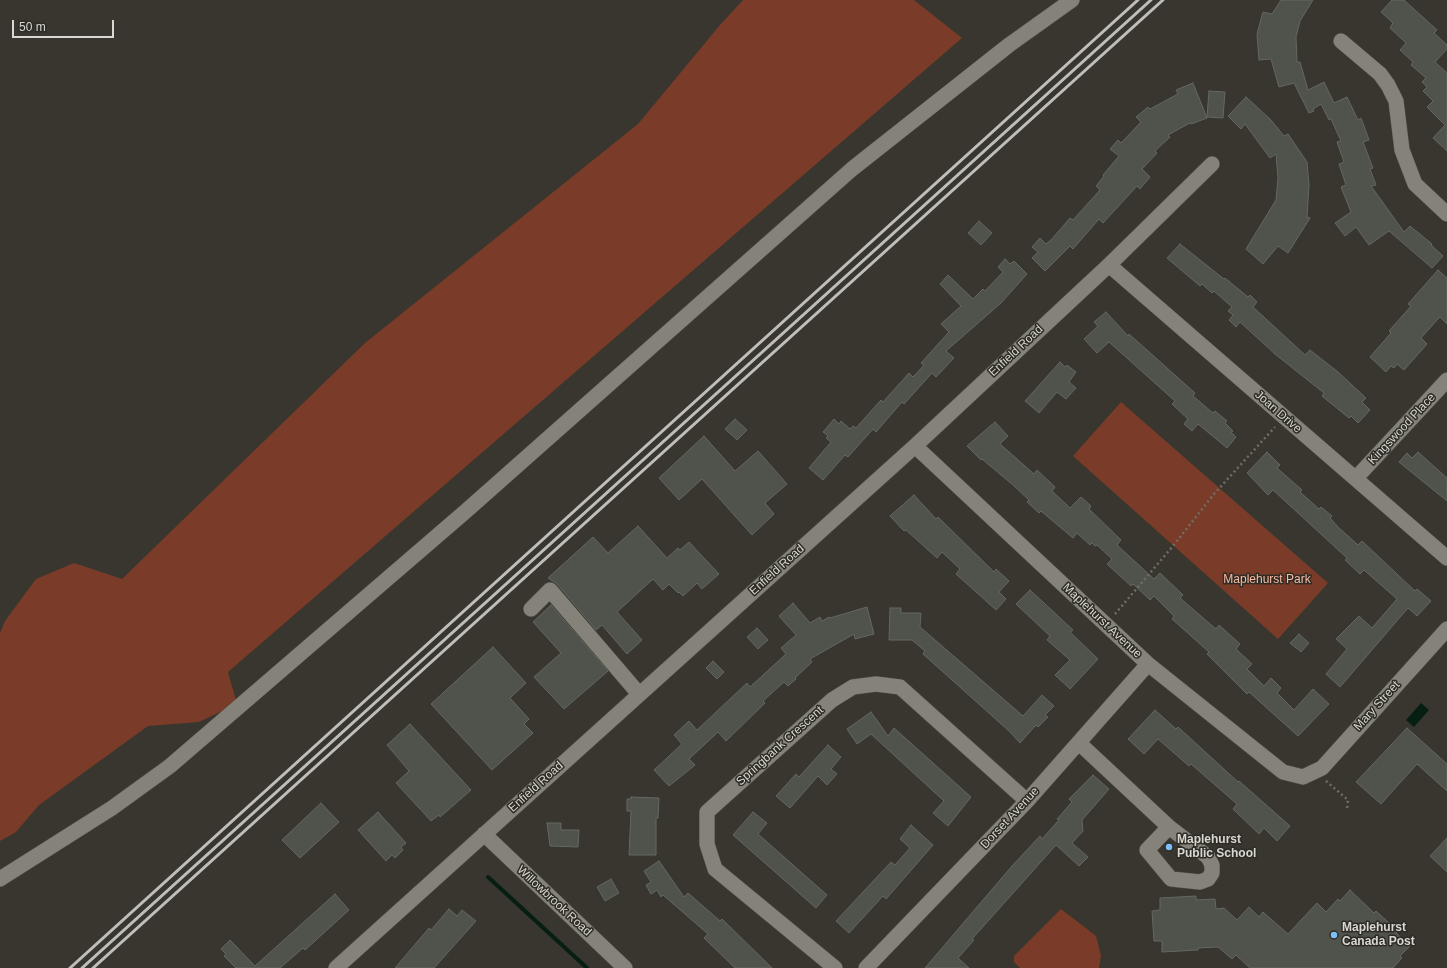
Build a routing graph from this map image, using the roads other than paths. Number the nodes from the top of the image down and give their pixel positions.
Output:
1 (1072, 0) edge
2 (1341, 41) dead end
3 (1212, 164) dead end
4 (1447, 214) edge
5 (1109, 265) junction
6 (1447, 380) edge
7 (915, 446) junction
8 (1356, 478) junction
9 (1447, 558) edge
10 (531, 609) dead end
11 (1447, 629) edge
12 (1148, 664) junction
13 (639, 694) junction
14 (1079, 743) junction
15 (1309, 774) joint
16 (1027, 801) junction
17 (1169, 827) dead end
18 (484, 834) junction
19 (0, 879) edge
20 (336, 968) edge
21 (625, 968) edge
22 (835, 968) edge
23 (866, 968) edge

1 - 19 street
2 - 4 street
3 - 5 street, Enfield Road
5 - 7 street, Enfield Road
5 - 8 street, Joan Drive
6 - 8 street, Kingswood Place
7 - 12 street, Maplehurst Avenue
7 - 13 street, Enfield Road
8 - 9 street, Joan Drive
10 - 13 street
11 - 15 street, Mary Street
12 - 14 street, Dorset Avenue
12 - 15 street, Maplehurst Avenue
13 - 18 street, Enfield Road
14 - 16 street, Dorset Avenue
14 - 17 street
16 - 22 street, Springbank Crescent
16 - 23 street, Dorset Avenue
18 - 20 street, Enfield Road
18 - 21 street, Willowbrook Road

